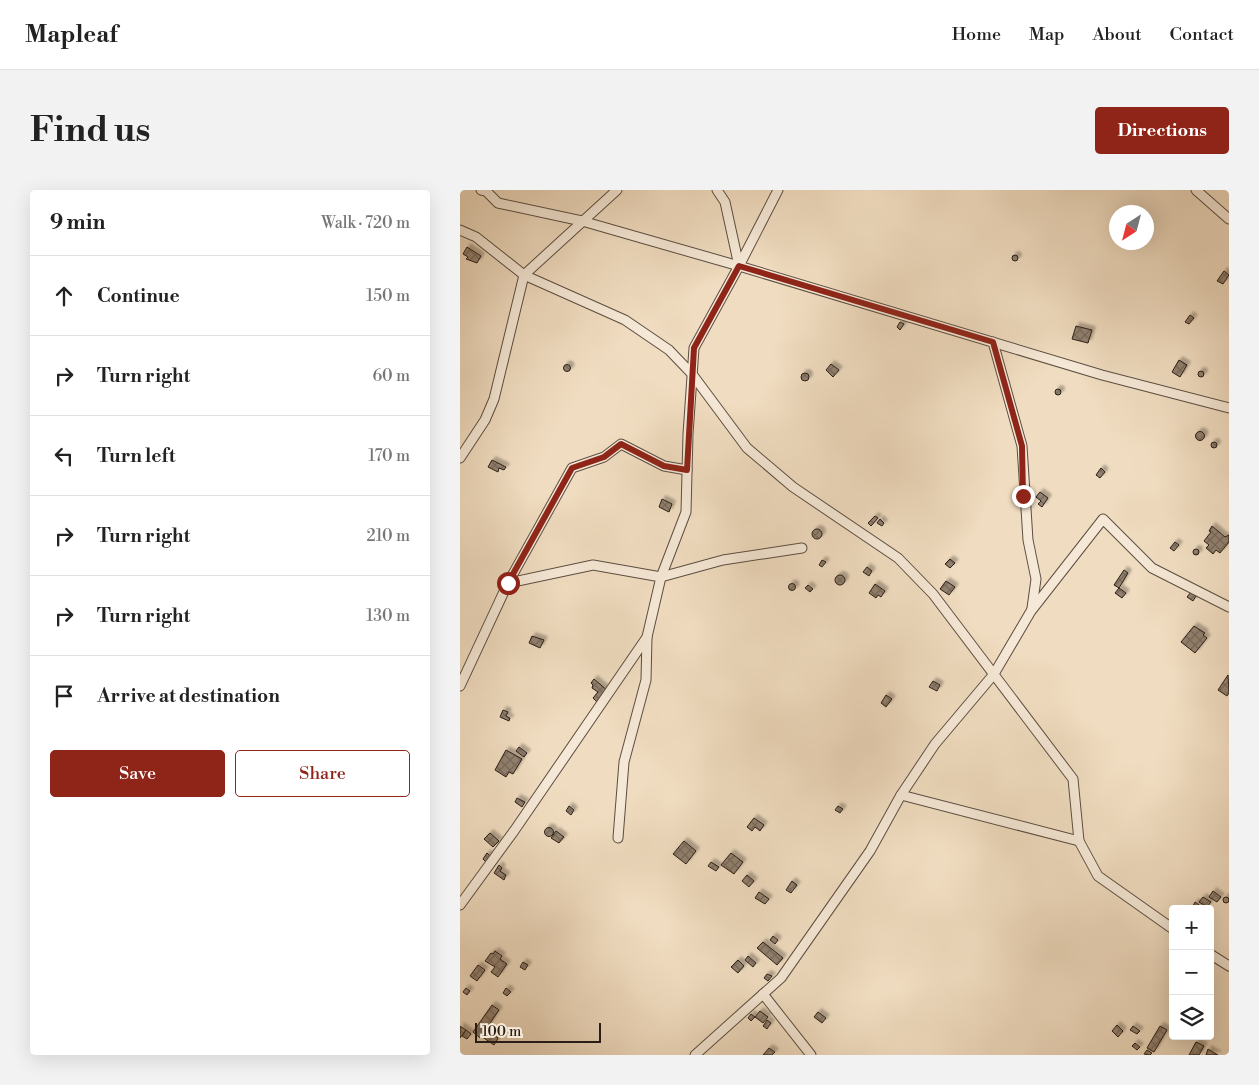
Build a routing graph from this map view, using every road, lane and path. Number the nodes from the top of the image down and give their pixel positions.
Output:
1 (481, 190) edge
2 (617, 190) edge
3 (717, 190) edge
4 (778, 190) edge
5 (1196, 190) edge
6 (1229, 219) edge
7 (582, 222) junction
8 (460, 230) edge
9 (739, 266) junction
10 (524, 275) junction
11 (993, 342) junction
12 (692, 374) junction
13 (1229, 408) edge
14 (460, 458) edge
15 (687, 470) junction
16 (802, 548) dead end
17 (661, 577) junction
18 (508, 583) junction
19 (1229, 607) edge
20 (1031, 611) junction
21 (647, 637) junction
22 (994, 674) junction
23 (460, 686) edge
24 (901, 795) junction
25 (618, 838) dead end
26 (1079, 841) junction
27 (460, 905) edge
28 (1169, 926) edge
29 (1214, 957) edge
30 (1229, 966) edge
31 (763, 994) junction
32 (695, 1055) edge
33 (811, 1055) edge

1 - 7 street
2 - 7 street
3 - 9 street
4 - 9 street
5 - 6 street
7 - 9 street
7 - 10 street
8 - 10 street
9 - 11 street
9 - 12 street
10 - 12 street
10 - 14 street
11 - 13 street
11 - 20 street
12 - 15 street
12 - 22 street
15 - 17 street
15 - 18 street
16 - 17 street
17 - 18 street
17 - 21 street
18 - 23 street
19 - 20 street
20 - 22 street
21 - 25 street
21 - 27 street
22 - 24 street
22 - 26 street
24 - 26 street
24 - 31 street
26 - 28 street
29 - 30 street
31 - 32 street
31 - 33 street

